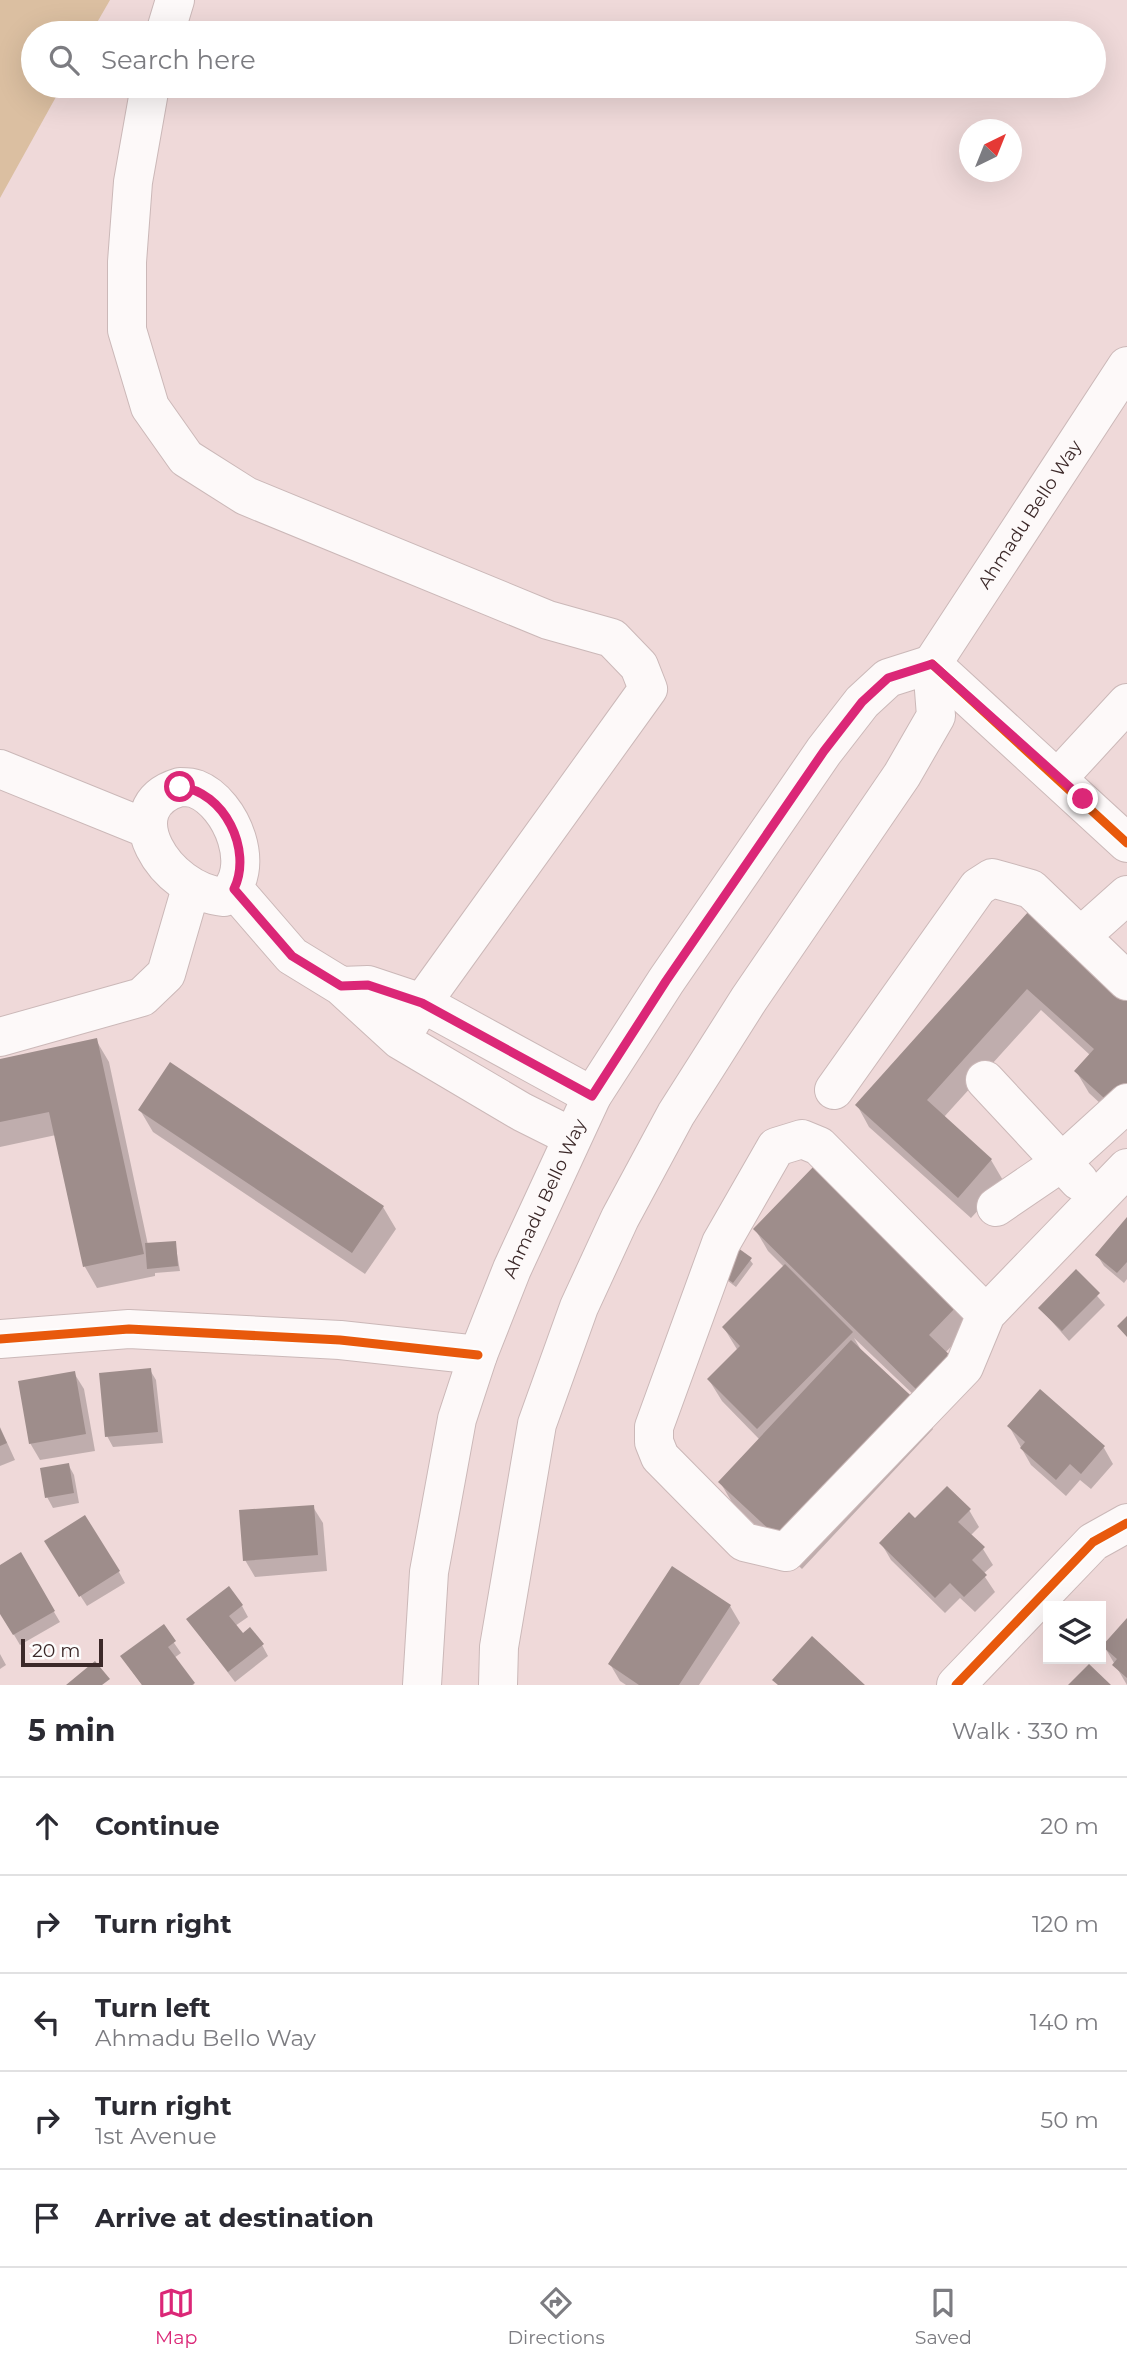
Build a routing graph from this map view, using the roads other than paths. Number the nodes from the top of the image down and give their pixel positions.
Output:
1 (175, 0) edge
2 (169, 21) edge
3 (148, 98) edge
4 (1127, 366) edge
5 (932, 664) junction
6 (1123, 715) edge
7 (0, 769) edge
8 (1058, 778) junction
9 (148, 829) junction
10 (1127, 843) edge
11 (191, 888) junction
12 (234, 889) junction
13 (1127, 895) edge
14 (1081, 936) junction
15 (1127, 981) edge
16 (341, 986) junction
17 (422, 1003) junction
18 (0, 1037) edge
19 (400, 1040) junction
20 (985, 1080) dead end
21 (834, 1090) dead end
22 (592, 1096) junction
23 (1127, 1103) edge
24 (572, 1137) junction
25 (1062, 1162) junction
26 (1127, 1168) edge
27 (1096, 1200) junction
28 (996, 1207) dead end
29 (986, 1314) junction
30 (0, 1339) edge
31 (478, 1355) junction
32 (1127, 1523) edge
33 (422, 1685) edge
34 (498, 1685) edge
35 (957, 1685) edge

1 - 2 main road
3 - 17 main road
4 - 5 main road, Ahmadu Bello Way
5 - 8 main road
5 - 22 main road, Ahmadu Bello Way
5 - 34 main road
6 - 8 main road
7 - 9 main road
8 - 10 main road
9 - 11 main road
9 - 12 main road
11 - 12 main road
11 - 18 main road
12 - 16 main road
13 - 14 main road
14 - 15 main road
14 - 21 main road
16 - 17 main road
16 - 19 main road
17 - 19 main road
17 - 22 main road
19 - 24 main road
20 - 25 main road
22 - 24 main road, Ahmadu Bello Way
23 - 25 main road
24 - 31 main road, Ahmadu Bello Way
25 - 27 main road
25 - 28 main road
26 - 27 main road
27 - 29 main road
29 - 29 main road
30 - 31 main road
31 - 33 main road, Ahmadu Bello Way
32 - 35 main road

